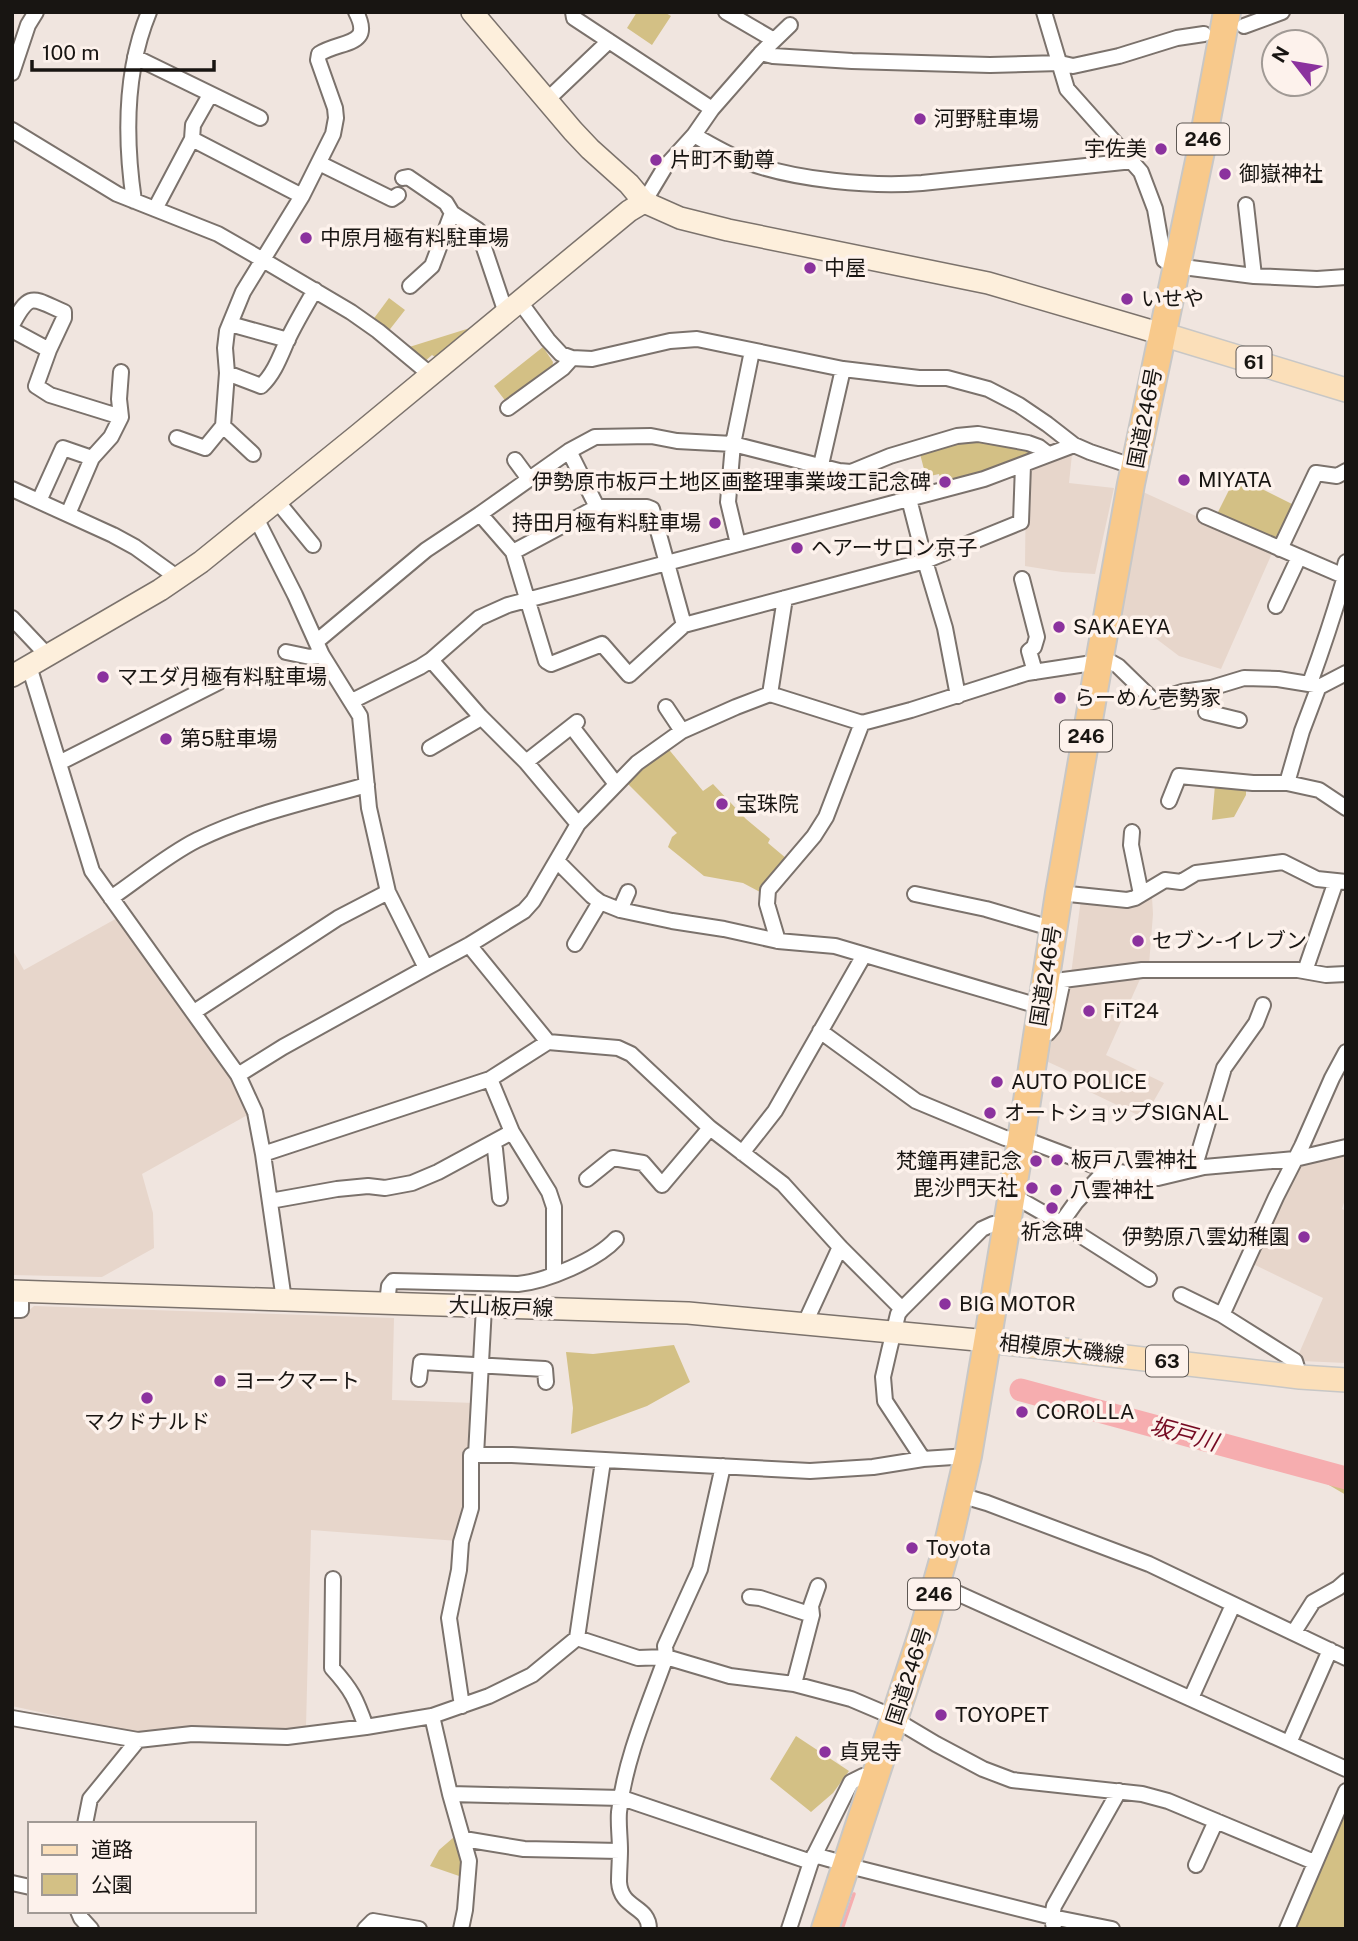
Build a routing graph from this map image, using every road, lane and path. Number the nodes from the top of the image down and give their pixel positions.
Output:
1 (36, 12) edge
2 (149, 12) edge
3 (356, 12) edge
4 (472, 12) edge
5 (573, 12) edge
6 (726, 12) edge
7 (1044, 12) edge
8 (1282, 12) edge
9 (1236, 19) edge
10 (790, 25) dead end
11 (1204, 34) dead end
12 (774, 40) junction
13 (609, 41) junction
14 (761, 53) junction
15 (135, 57) junction
16 (1060, 63) junction
17 (12, 73) edge
18 (210, 94) junction
19 (547, 100) junction
20 (712, 109) junction
21 (260, 118) dead end
22 (12, 130) edge
23 (694, 135) junction
24 (192, 139) junction
25 (1133, 160) junction
26 (319, 163) junction
27 (403, 178) dead end
28 (398, 195) dead end
29 (302, 196) junction
30 (134, 201) junction
31 (644, 202) junction
32 (1247, 205) dead end
33 (155, 209) junction
34 (452, 213) junction
35 (263, 260) junction
36 (1175, 266) junction
37 (1254, 276) junction
38 (1346, 277) edge
39 (410, 286) dead end
40 (315, 290) junction
41 (513, 307) junction
42 (230, 324) junction
43 (12, 327) edge
44 (1162, 334) junction
45 (288, 340) junction
46 (49, 350) junction
47 (752, 351) junction
48 (572, 358) junction
49 (843, 369) junction
50 (121, 372) dead end
51 (227, 373) junction
52 (431, 375) junction
53 (1346, 390) edge
54 (508, 408) dead end
55 (121, 417) junction
56 (223, 426) junction
57 (177, 438) dead end
58 (733, 443) junction
59 (1074, 445) junction
60 (569, 451) junction
61 (253, 454) dead end
62 (1048, 454) junction
63 (92, 458) junction
64 (515, 460) dead end
65 (821, 465) junction
66 (1023, 465) junction
67 (1135, 467) junction
68 (1346, 471) edge
69 (529, 479) junction
70 (12, 489) edge
71 (909, 499) junction
72 (39, 501) junction
73 (277, 501) junction
74 (597, 507) junction
75 (68, 514) junction
76 (480, 514) junction
77 (1205, 516) dead end
78 (256, 518) junction
79 (738, 544) junction
80 (313, 545) dead end
81 (1280, 549) junction
82 (513, 552) junction
83 (1299, 557) junction
84 (925, 561) junction
85 (668, 562) junction
86 (1346, 562) edge
87 (1345, 576) edge
88 (178, 579) junction
89 (1022, 579) dead end
90 (785, 598) junction
91 (526, 599) junction
92 (1276, 606) dead end
93 (12, 618) edge
94 (684, 625) junction
95 (319, 649) junction
96 (286, 652) dead end
97 (431, 660) junction
98 (1099, 662) junction
99 (29, 666) edge
100 (1035, 672) junction
101 (1346, 673) edge
102 (219, 682) dead end
103 (1314, 684) junction
104 (1211, 688) junction
105 (770, 694) junction
106 (958, 696) junction
107 (352, 701) junction
108 (666, 707) dead end
109 (480, 716) junction
110 (1239, 720) dead end
111 (862, 723) junction
112 (682, 731) junction
113 (430, 748) dead end
114 (526, 762) junction
115 (59, 764) junction
116 (1287, 783) junction
117 (616, 784) junction
118 (367, 785) junction
119 (1169, 801) dead end
120 (1346, 808) edge
121 (578, 824) junction
122 (1132, 832) dead end
123 (557, 861) junction
124 (1341, 881) edge
125 (388, 892) junction
126 (628, 892) dead end
127 (1059, 893) junction
128 (915, 894) dead end
129 (1141, 894) junction
130 (111, 898) junction
131 (600, 902) junction
132 (620, 910) junction
133 (1054, 929) junction
134 (778, 942) junction
135 (575, 944) dead end
136 (469, 945) junction
137 (864, 955) junction
138 (426, 968) junction
139 (1305, 971) junction
140 (1346, 974) edge
141 (1263, 1004) dead end
142 (194, 1012) junction
143 (1040, 1020) junction
144 (820, 1031) junction
145 (548, 1042) junction
146 (1346, 1052) edge
147 (239, 1075) junction
148 (490, 1079) junction
149 (710, 1128) junction
150 (512, 1132) junction
151 (1021, 1140) junction
152 (492, 1143) junction
153 (1346, 1147) edge
154 (742, 1153) junction
155 (263, 1154) junction
156 (1295, 1159) junction
157 (1194, 1169) junction
158 (1106, 1170) junction
159 (596, 1175) dead end
160 (1012, 1195) junction
161 (500, 1198) dead end
162 (270, 1201) junction
163 (1061, 1223) junction
164 (1007, 1226) junction
165 (616, 1239) dead end
166 (840, 1247) junction
167 (554, 1275) junction
168 (1149, 1279) dead end
169 (1181, 1295) dead end
170 (15, 1297) edge
171 (284, 1300) junction
172 (387, 1303) junction
173 (484, 1307) junction
174 (902, 1309) junction
175 (1222, 1315) junction
176 (805, 1323) junction
177 (894, 1333) junction
178 (988, 1341) junction
179 (481, 1365) junction
180 (546, 1371) dead end
181 (1300, 1377) junction
182 (419, 1379) dead end
183 (1346, 1380) edge
184 (476, 1455) junction
185 (968, 1456) junction
186 (923, 1459) junction
187 (603, 1461) junction
188 (723, 1466) junction
189 (960, 1495) junction
190 (333, 1578) dead end
191 (1346, 1581) edge
192 (937, 1584) junction
193 (818, 1586) dead end
194 (750, 1597) dead end
195 (1233, 1605) junction
196 (812, 1615) junction
197 (1294, 1632) junction
198 (577, 1638) junction
199 (1330, 1650) junction
200 (666, 1657) junction
201 (1346, 1658) edge
202 (793, 1684) junction
203 (1191, 1698) junction
204 (462, 1706) junction
205 (432, 1716) junction
206 (12, 1718) edge
207 (894, 1720) junction
208 (366, 1727) junction
209 (138, 1740) junction
210 (1289, 1743) junction
211 (1346, 1769) edge
212 (876, 1776) junction
213 (1119, 1790) junction
214 (1346, 1791) edge
215 (450, 1794) junction
216 (622, 1798) junction
217 (1216, 1821) junction
218 (85, 1822) edge
219 (464, 1839) junction
220 (620, 1851) junction
221 (812, 1858) junction
222 (832, 1860) dead end
223 (1314, 1862) junction
224 (1196, 1865) dead end
225 (857, 1868) dead end
226 (79, 1913) edge
227 (1053, 1923) edge
228 (91, 1929) edge
229 (365, 1929) edge
230 (419, 1929) edge
231 (461, 1929) edge
232 (649, 1929) edge
233 (789, 1929) edge
234 (825, 1929) edge
235 (1112, 1929) edge
236 (1287, 1929) edge

1 - 17 street
2 - 15 street
3 - 26 street
4 - 19 street
5 - 13 street
6 - 12 street
7 - 16 street
8 - 9 street
9 - 36 highway, 国道246号 / 246
10 - 12 street
11 - 16 street
12 - 14 street
13 - 19 street
13 - 20 street
14 - 16 street
14 - 20 street
15 - 18 street
15 - 30 street
16 - 25 street
18 - 21 street
18 - 24 street
19 - 31 street
20 - 23 street
22 - 30 street
23 - 25 street
23 - 31 street
24 - 29 street
24 - 33 street
25 - 36 street
26 - 28 street
26 - 29 street
27 - 34 street
29 - 35 street
30 - 33 street
31 - 41 street
31 - 44 street
32 - 37 street
33 - 35 street
34 - 39 street
34 - 41 street
35 - 40 street
35 - 42 street
36 - 37 street
36 - 44 highway, 国道246号 / 246
37 - 38 street
40 - 45 street
40 - 52 street
41 - 48 street
41 - 52 street
42 - 45 street
42 - 51 street
43 - 46 street
43 - 46 street
44 - 53 main road, 61
44 - 67 highway, 国道246号 / 246
45 - 51 street
46 - 55 street
47 - 48 street
47 - 49 street
47 - 58 street
48 - 54 street
49 - 59 street
49 - 65 street
50 - 55 street
51 - 56 street
52 - 73 street
55 - 63 street
56 - 57 street
56 - 61 street
58 - 60 street
58 - 65 street
58 - 79 street
59 - 62 street
59 - 67 street
60 - 69 street
60 - 74 street
62 - 65 street
62 - 66 street
63 - 72 street
63 - 75 street
64 - 69 street
66 - 71 street
66 - 84 street
67 - 98 highway, 国道246号 / 246
68 - 81 street
69 - 76 street
70 - 72 street
71 - 79 street
71 - 84 street
72 - 75 street
73 - 78 street
73 - 80 street
74 - 82 street
74 - 85 street
75 - 88 street
76 - 82 street
76 - 95 street
77 - 81 street
78 - 88 street
78 - 95 street
79 - 85 street
81 - 83 street
82 - 91 street
83 - 87 street
83 - 92 street
84 - 90 street
84 - 106 street
85 - 91 street
85 - 94 street
86 - 87 street
87 - 103 street
88 - 99 street
89 - 100 street
90 - 94 street
90 - 105 street
91 - 94 street
91 - 97 street
93 - 99 street
95 - 96 street
95 - 107 street
97 - 107 street
97 - 109 street
98 - 100 street
98 - 104 street
98 - 127 highway, 国道246号 / 246
99 - 115 street
100 - 106 street
101 - 103 street
102 - 115 street
103 - 104 street
103 - 116 street
104 - 110 street
105 - 111 street
105 - 112 street
106 - 111 street
107 - 118 street
108 - 112 street
109 - 113 street
109 - 114 street
111 - 134 street
112 - 117 street
114 - 117 street
114 - 121 street
115 - 130 street
116 - 119 street
116 - 120 street
117 - 121 street
118 - 125 street
118 - 130 street
121 - 123 street
122 - 129 street
123 - 131 street
123 - 136 street
124 - 129 street
124 - 139 street
125 - 138 street
125 - 142 street
126 - 132 street
127 - 129 street
127 - 133 highway, 国道246号 / 246
128 - 133 street
130 - 142 street
131 - 132 street
131 - 135 street
132 - 134 street
133 - 143 highway, 国道246号 / 246
134 - 137 street
136 - 138 street
136 - 145 street
137 - 143 street
137 - 144 street
138 - 147 street
139 - 140 street
139 - 143 street
141 - 157 street
142 - 147 street
143 - 151 highway, 国道246号 / 246
144 - 151 street
144 - 154 street
145 - 148 street
145 - 149 street
146 - 156 street
147 - 155 street
148 - 150 street
148 - 155 street
149 - 154 street
149 - 159 street
150 - 152 street
150 - 167 street
151 - 158 street
151 - 160 highway, 国道246号 / 246
152 - 161 street
152 - 162 street
153 - 156 street
154 - 166 street
155 - 162 street
156 - 157 street
156 - 175 street
157 - 158 street
158 - 163 street
160 - 163 street
160 - 164 highway, 国道246号 / 246
162 - 171 street
163 - 168 street
164 - 174 street
164 - 178 highway, 国道246号 / 246
165 - 167 street
166 - 174 street
166 - 176 street
167 - 172 street
169 - 175 street
170 - 171 street, 大山板戸線
171 - 172 street, 大山板戸線
172 - 173 street, 大山板戸線
173 - 176 street, 大山板戸線
173 - 179 street
174 - 177 street
175 - 181 street
176 - 177 street, 大山板戸線
177 - 178 street, 大山板戸線
177 - 186 street
178 - 181 main road, 相模原大磯線 / 63
178 - 185 highway, 国道246号 / 246
179 - 180 street
179 - 182 street
179 - 184 street
181 - 183 main road, 相模原大磯線 / 63
184 - 187 street
184 - 204 street
185 - 186 street
185 - 189 highway, 国道246号 / 246
186 - 188 street
187 - 188 street
187 - 198 street
188 - 200 street
189 - 192 highway, 国道246号 / 246
189 - 195 street
190 - 208 street
191 - 197 street
192 - 203 street
192 - 207 highway, 国道246号 / 246
193 - 196 street
194 - 196 street
195 - 197 street
195 - 203 street
196 - 202 street
197 - 199 street
198 - 200 street
198 - 204 street
199 - 201 street
199 - 210 street
200 - 202 street
200 - 216 street
202 - 207 street
203 - 210 street
204 - 205 street
205 - 208 street
205 - 215 street
206 - 209 street
207 - 212 highway, 国道246号 / 246
207 - 213 street
208 - 209 street
209 - 218 street
210 - 211 street
212 - 221 street
212 - 234 highway, 国道246号 / 246
213 - 217 street
213 - 227 street
214 - 223 street
215 - 216 street
215 - 219 street
216 - 220 street
216 - 221 street
217 - 223 street
217 - 224 street
219 - 220 street
219 - 231 street
220 - 232 street
221 - 222 street
221 - 233 street
223 - 236 street
225 - 227 street
226 - 228 street
227 - 235 street
229 - 230 street

